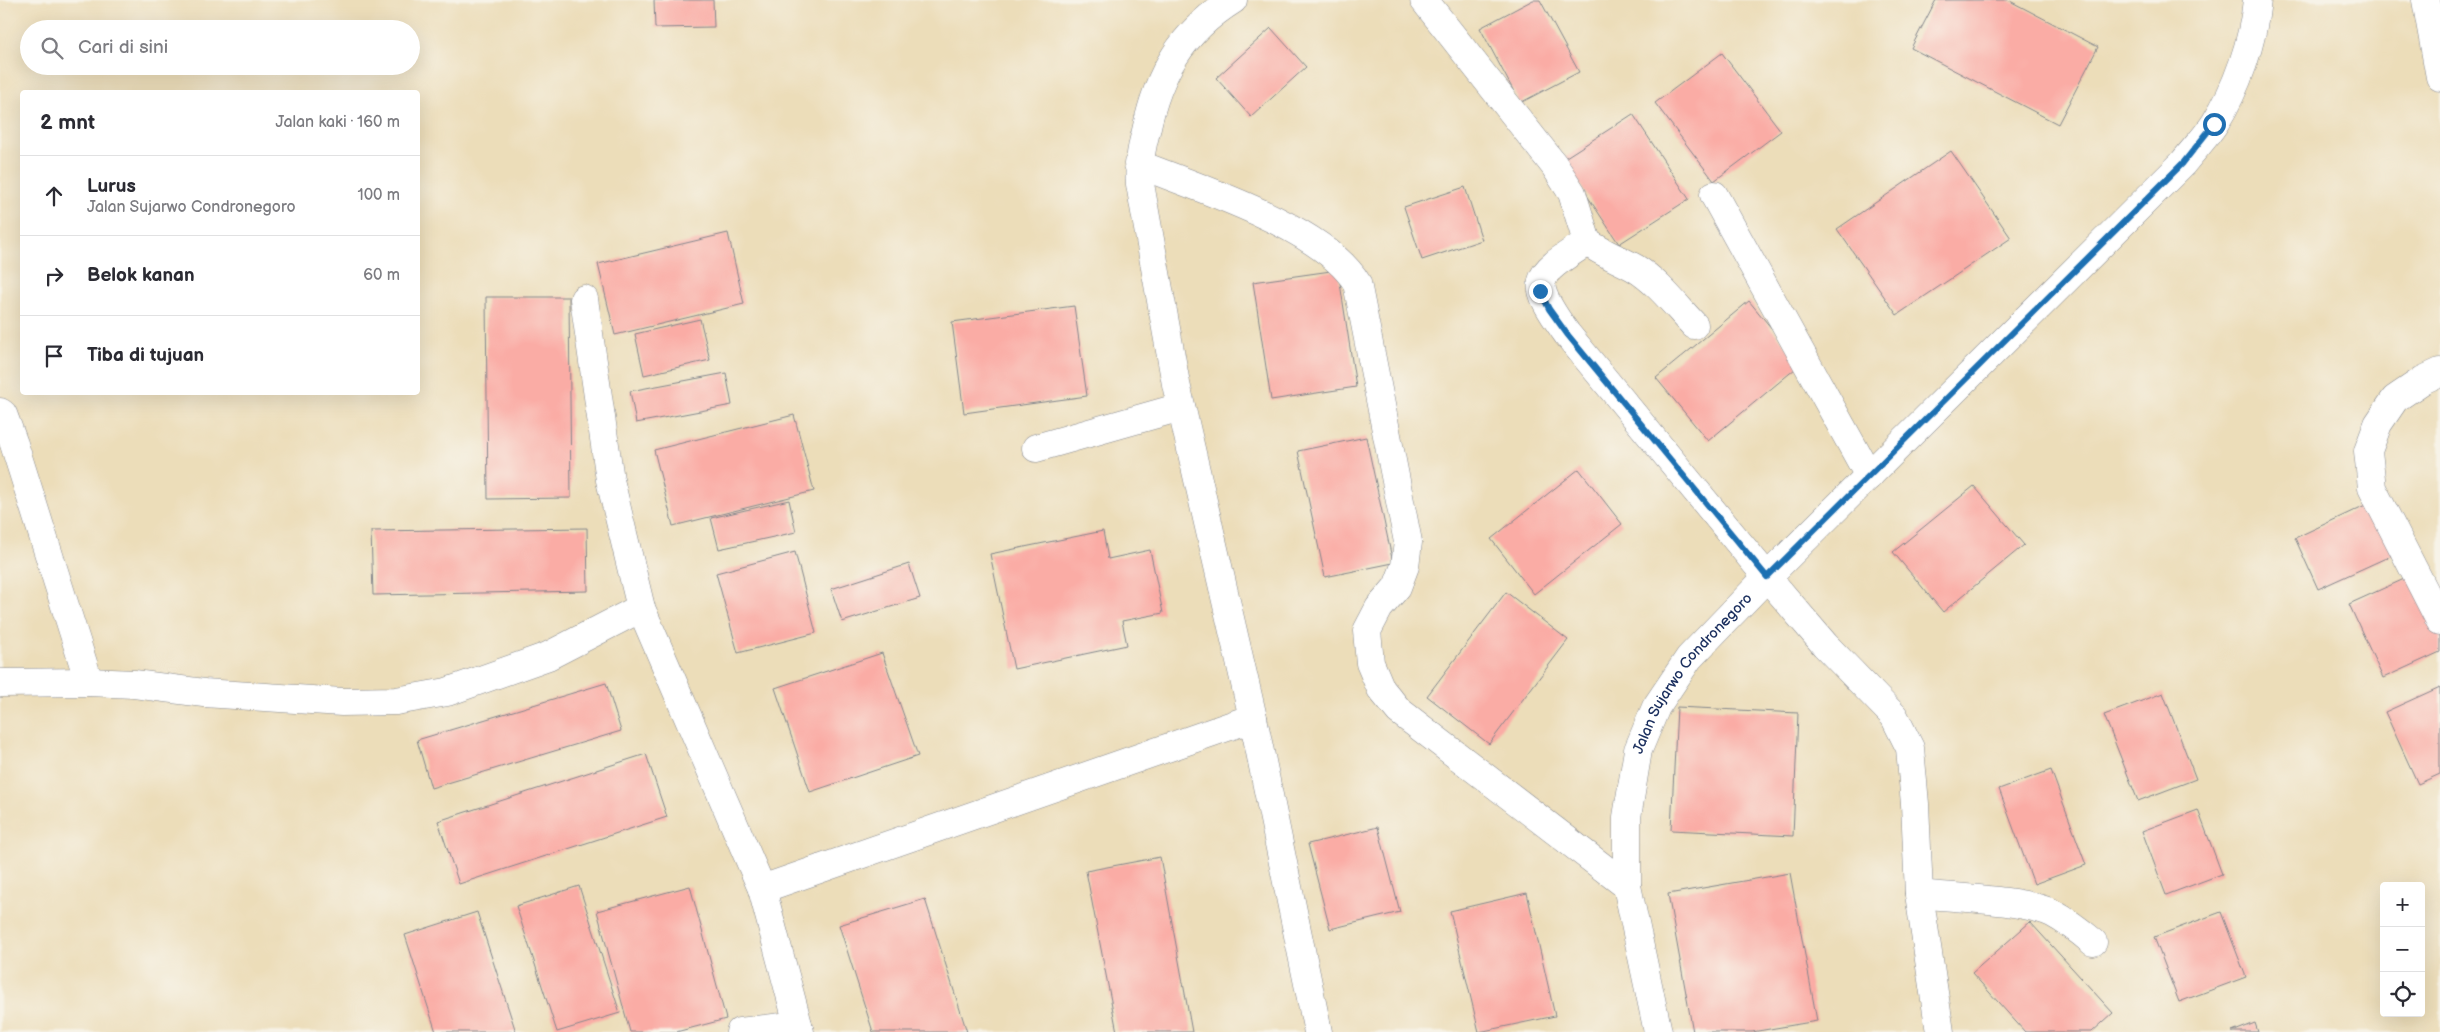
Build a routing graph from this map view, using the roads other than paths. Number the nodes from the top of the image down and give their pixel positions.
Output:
1 (1424, 0) edge
2 (2257, 0) edge
3 (2426, 0) edge
4 (1228, 1) edge
5 (2440, 77) edge
6 (1138, 164) junction
7 (1714, 195) dead end
8 (1587, 242) junction
9 (584, 298) dead end
10 (1694, 325) dead end
11 (2440, 372) edge
12 (1181, 407) junction
13 (0, 412) edge
14 (1036, 448) dead end
15 (1869, 476) junction
16 (1767, 577) junction
17 (641, 608) junction
18 (2440, 621) edge
19 (0, 682) edge
20 (89, 682) junction
21 (1253, 718) junction
22 (1627, 886) junction
23 (762, 889) junction
24 (1919, 894) junction
25 (2093, 942) dead end
26 (799, 1028) edge
27 (740, 1032) edge
28 (1318, 1032) edge
29 (1658, 1032) edge
30 (1940, 1032) edge

1 - 8 street
2 - 15 street, Jalan Sujarwo Condronegoro
3 - 5 street
4 - 6 street
6 - 12 street
6 - 22 street
7 - 15 street
8 - 10 street
8 - 16 street
9 - 17 street
11 - 18 street
12 - 14 street
12 - 21 street
13 - 20 street
15 - 16 street, Jalan Sujarwo Condronegoro
16 - 22 street, Jalan Sujarwo Condronegoro
16 - 24 street
17 - 20 street
17 - 23 street
19 - 20 street
21 - 23 street
21 - 28 street
22 - 29 street, Jalan Sujarwo Condronegoro
23 - 26 street
24 - 25 street
24 - 30 street
26 - 27 street

